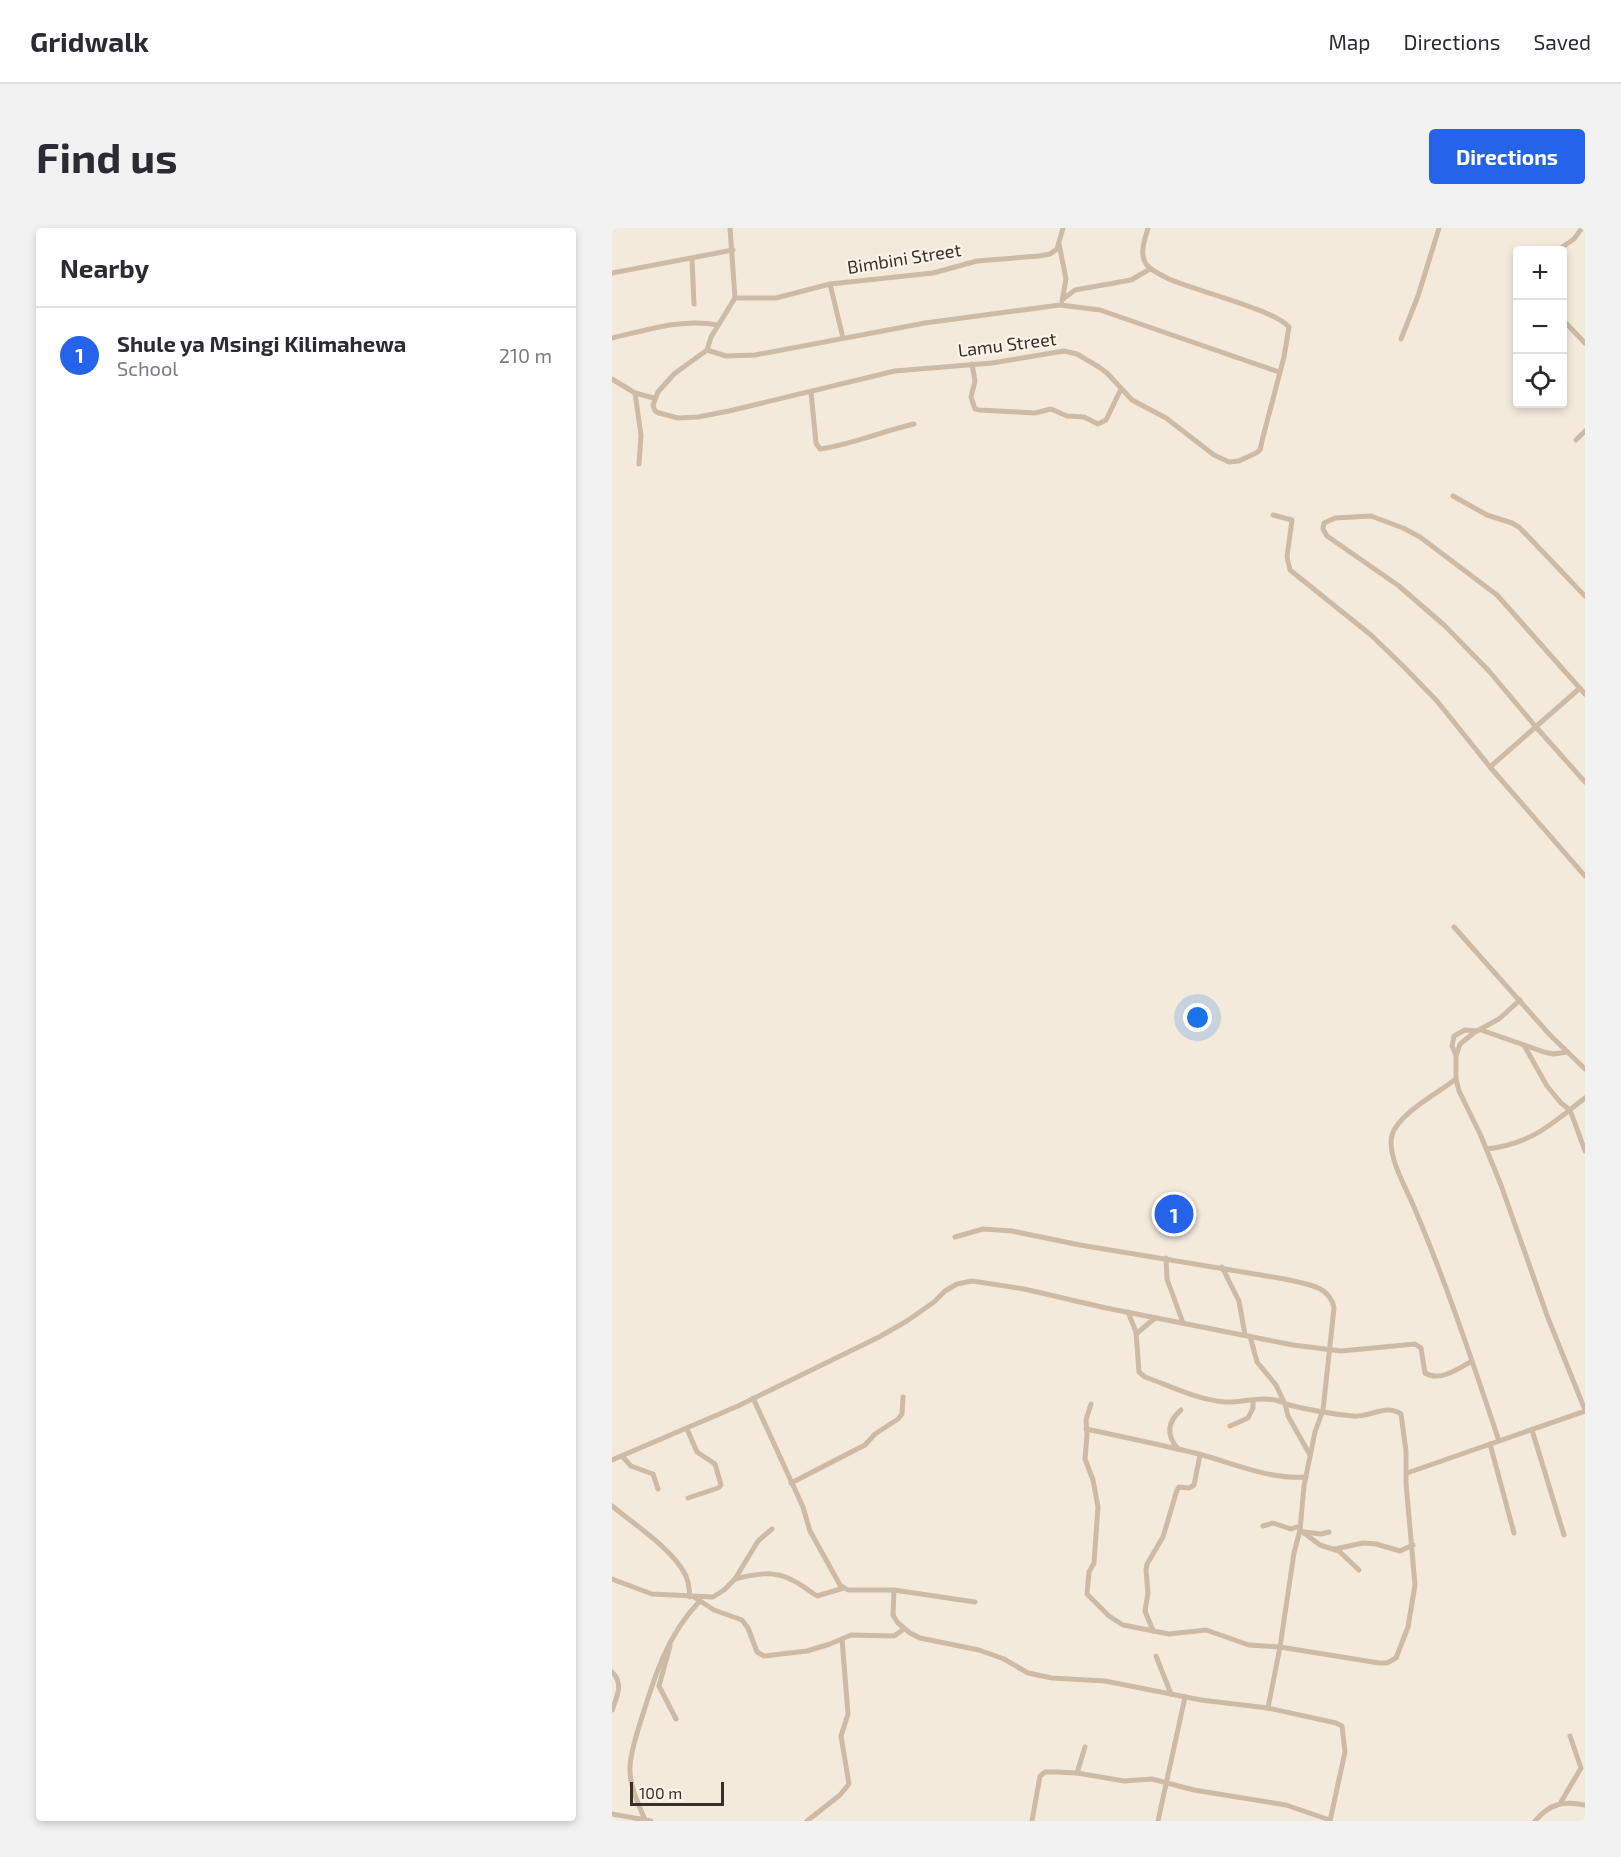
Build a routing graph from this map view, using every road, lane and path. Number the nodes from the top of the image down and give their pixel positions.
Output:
1 (730, 228) edge
2 (1063, 228) edge
3 (1148, 228) edge
4 (1439, 228) edge
5 (1582, 228) edge
6 (1059, 244) junction
7 (1564, 246) edge
8 (733, 250) junction
9 (692, 259) junction
10 (1150, 269) junction
11 (612, 273) edge
12 (830, 284) junction
13 (735, 298) junction
14 (1061, 302) junction
15 (694, 304) dead end
16 (1567, 324) edge
17 (718, 325) junction
18 (612, 338) edge
19 (843, 338) junction
20 (1401, 339) dead end
21 (1585, 343) edge
22 (707, 350) junction
23 (972, 364) junction
24 (1280, 372) junction
25 (612, 379) edge
26 (621, 385) junction
27 (612, 386) edge
28 (1121, 389) junction
29 (811, 392) junction
30 (635, 393) junction
31 (654, 398) junction
32 (914, 424) dead end
33 (1585, 431) edge
34 (1576, 440) dead end
35 (639, 464) dead end
36 (1453, 496) dead end
37 (1273, 515) dead end
38 (1585, 596) edge
39 (1580, 688) junction
40 (1585, 693) edge
41 (1536, 728) junction
42 (1490, 767) junction
43 (1585, 782) edge
44 (1585, 876) edge
45 (1454, 927) dead end
46 (1520, 1000) junction
47 (1479, 1030) junction
48 (1525, 1047) junction
49 (1568, 1052) junction
50 (1456, 1056) junction
51 (1585, 1069) edge
52 (1456, 1079) junction
53 (1585, 1098) edge
54 (1570, 1110) junction
55 (1487, 1149) junction
56 (1585, 1151) edge
57 (955, 1237) dead end
58 (1166, 1258) junction
59 (1221, 1267) junction
60 (1128, 1312) junction
61 (1155, 1318) junction
62 (1183, 1323) junction
63 (1136, 1334) junction
64 (1247, 1336) junction
65 (1330, 1350) junction
66 (1472, 1361) junction
67 (903, 1397) dead end
68 (753, 1398) junction
69 (1253, 1400) junction
70 (1091, 1404) dead end
71 (1285, 1404) junction
72 (1181, 1410) dead end
73 (1323, 1410) junction
74 (1585, 1411) edge
75 (1230, 1426) dead end
76 (687, 1429) junction
77 (1086, 1429) junction
78 (1532, 1430) junction
79 (1499, 1441) junction
80 (1490, 1444) junction
81 (1179, 1450) junction
82 (1200, 1455) junction
83 (1310, 1455) junction
84 (622, 1456) junction
85 (612, 1460) edge
86 (1407, 1473) junction
87 (1306, 1477) junction
88 (791, 1483) junction
89 (658, 1489) dead end
90 (688, 1497) dead end
91 (612, 1506) edge
92 (1263, 1526) dead end
93 (772, 1529) dead end
94 (1301, 1529) junction
95 (1329, 1532) dead end
96 (1514, 1533) dead end
97 (1564, 1535) dead end
98 (1413, 1545) junction
99 (1335, 1550) junction
100 (1359, 1570) dead end
101 (612, 1578) edge
102 (735, 1579) junction
103 (844, 1588) junction
104 (894, 1590) junction
105 (694, 1599) junction
106 (975, 1602) dead end
107 (904, 1629) junction
108 (1153, 1631) junction
109 (672, 1638) junction
110 (842, 1639) junction
111 (1280, 1647) junction
112 (1156, 1656) dead end
113 (612, 1672) edge
114 (1171, 1694) junction
115 (1185, 1697) junction
116 (1268, 1708) junction
117 (612, 1710) edge
118 (675, 1719) dead end
119 (1570, 1736) dead end
120 (1085, 1747) dead end
121 (1077, 1773) junction
122 (1166, 1782) junction
123 (1561, 1802) junction
124 (1585, 1805) edge
125 (612, 1814) edge
126 (648, 1820) edge
127 (1330, 1820) edge
128 (807, 1821) edge
129 (1032, 1821) edge
130 (1158, 1821) edge
131 (1535, 1821) edge

1 - 8 street
2 - 6 street
3 - 10 street
4 - 20 street
5 - 7 street
6 - 12 street, Bimbini Street
6 - 14 street
8 - 9 street
8 - 13 street
9 - 11 street
9 - 15 street
10 - 14 street
10 - 24 street, Lamu Street
12 - 13 street, Bimbini Street
12 - 19 street
13 - 17 street
14 - 19 street
14 - 24 street
16 - 21 street
17 - 18 street
17 - 22 street
19 - 22 street
22 - 31 street
23 - 28 street, Lamu Street
23 - 28 street
23 - 29 street, Lamu Street
24 - 28 street, Lamu Street
25 - 26 street
26 - 27 street
26 - 30 street
29 - 31 street, Lamu Street
29 - 32 street
30 - 31 street
30 - 35 street
33 - 34 street
36 - 38 street
37 - 42 street
39 - 40 street
39 - 41 street
39 - 41 street
41 - 42 street
41 - 43 street
42 - 44 street
45 - 46 street
46 - 47 street
46 - 49 street
47 - 48 street
47 - 50 street
47 - 50 street
48 - 49 street
48 - 54 street
49 - 51 street
50 - 52 street
52 - 55 street
52 - 66 street
53 - 54 street
54 - 55 street
54 - 56 street
55 - 74 street
57 - 58 street
58 - 59 street
58 - 62 street
59 - 64 street
59 - 65 street
60 - 61 street
60 - 63 street
60 - 68 street
61 - 62 street
61 - 63 street
62 - 64 street
63 - 69 street
64 - 65 street
64 - 71 street
65 - 66 street
65 - 73 street
66 - 79 street
67 - 88 street
68 - 76 street
68 - 88 street
69 - 71 street
69 - 75 street
70 - 77 street
71 - 73 street
71 - 83 street
72 - 81 street
73 - 83 street
73 - 86 street
74 - 78 street
76 - 84 street
76 - 90 street
77 - 81 street
77 - 108 street
78 - 79 street
78 - 97 street
79 - 80 street
80 - 86 street
80 - 96 street
81 - 82 street
82 - 87 street
82 - 108 street
83 - 87 street
84 - 85 street
84 - 89 street
86 - 98 street
87 - 94 street
88 - 103 street
91 - 105 street
92 - 94 street
93 - 102 street
94 - 95 street
94 - 99 street
94 - 111 street
98 - 99 street
98 - 111 street
99 - 100 street
101 - 105 street
102 - 103 street
102 - 105 street
103 - 104 street
104 - 106 street
104 - 107 street
105 - 109 street
105 - 110 street
107 - 110 street
107 - 114 street
108 - 111 street
109 - 118 street
109 - 126 street
110 - 128 street
111 - 116 street
112 - 114 street
113 - 117 street
114 - 115 street
115 - 116 street
115 - 122 street
116 - 127 street
119 - 123 street
120 - 121 street
121 - 122 street
121 - 129 street
122 - 127 street
122 - 130 street
123 - 124 street
123 - 131 street
125 - 126 street

